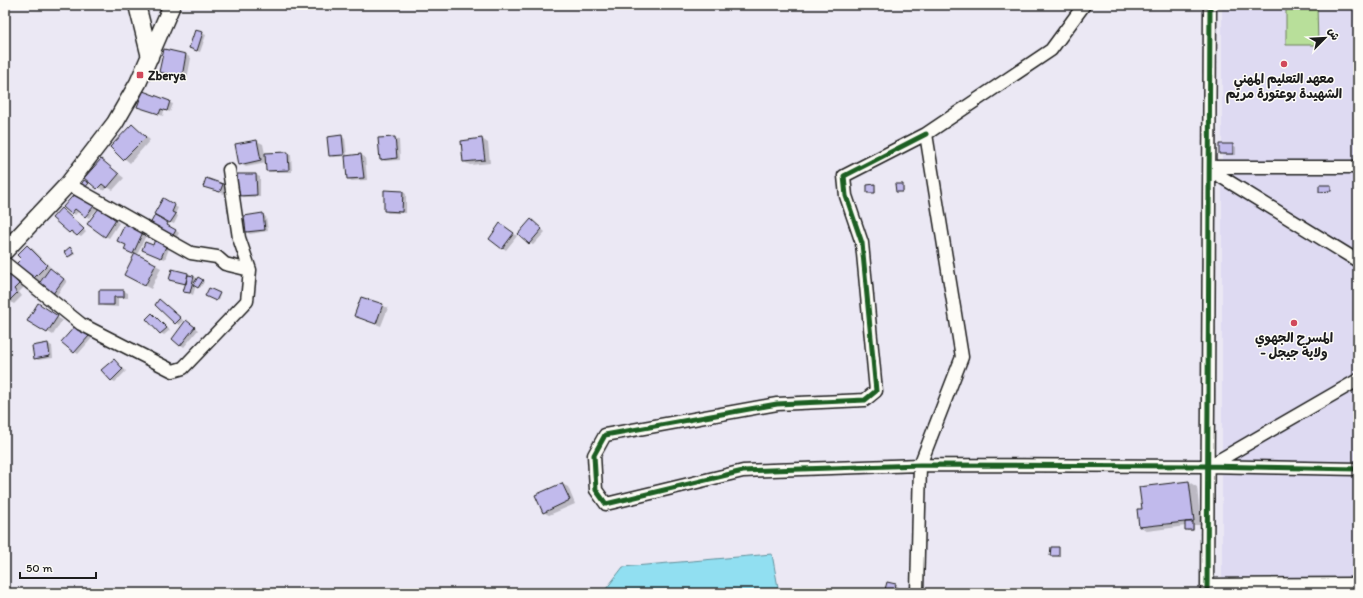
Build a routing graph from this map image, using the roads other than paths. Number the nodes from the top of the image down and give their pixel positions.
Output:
1 (137, 5) edge
2 (172, 5) edge
3 (1084, 5) edge
4 (1210, 5) edge
5 (150, 57) junction
6 (926, 134) junction
7 (1358, 166) edge
8 (1210, 168) junction
9 (229, 170) dead end
10 (68, 184) junction
11 (5, 252) edge
12 (1358, 261) edge
13 (5, 263) edge
14 (250, 270) junction
15 (1358, 380) edge
16 (920, 465) junction
17 (1208, 466) junction
18 (1358, 469) edge
19 (1358, 584) edge
20 (1207, 589) edge
21 (916, 593) edge

1 - 5 main road
2 - 5 main road
3 - 6 street
4 - 8 street
5 - 10 main road
6 - 16 street
6 - 16 street
7 - 8 street
8 - 12 street
8 - 17 street
9 - 14 street
10 - 11 main road
10 - 14 street
13 - 14 street
15 - 17 street
16 - 17 street
16 - 21 street
17 - 18 street
17 - 20 street
19 - 20 street

